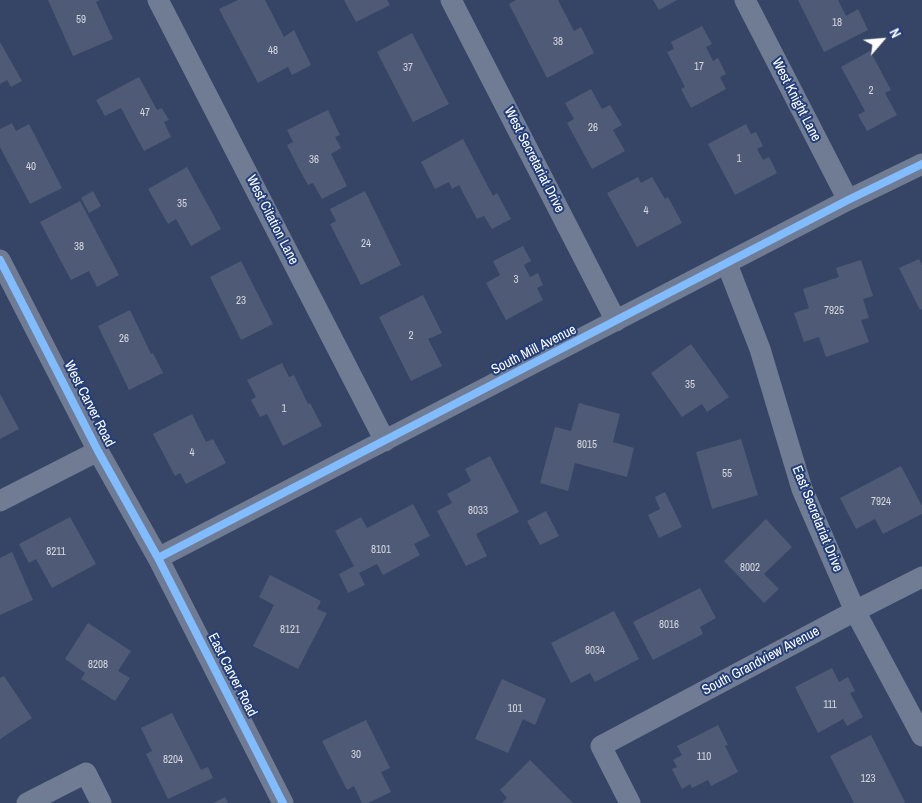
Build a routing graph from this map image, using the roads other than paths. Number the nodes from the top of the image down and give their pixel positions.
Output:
1 (158, 0) edge
2 (451, 0) edge
3 (745, 0) edge
4 (922, 164) edge
5 (848, 200) junction
6 (0, 260) edge
7 (727, 264) junction
8 (616, 321) junction
9 (386, 441) junction
10 (98, 451) junction
11 (0, 502) edge
12 (158, 558) junction
13 (922, 577) edge
14 (855, 611) junction
15 (922, 736) edge
16 (27, 803) edge
17 (101, 803) edge
18 (283, 803) edge
19 (630, 803) edge

1 - 9 street, West Citation Lane
2 - 8 street, West Secretariat Drive
3 - 5 street, West Knight Lane
4 - 5 street, South Mill Avenue
5 - 7 street, South Mill Avenue
6 - 10 street, West Carver Road
7 - 8 street, South Mill Avenue
7 - 14 street, East Secretariat Drive
8 - 9 street, South Mill Avenue
9 - 12 street, South Mill Avenue
10 - 11 street
10 - 12 street, West Carver Road
12 - 18 street, East Carver Road
13 - 14 street, South Grandview Avenue
14 - 15 street, East Secretariat Drive
14 - 19 street, South Grandview Avenue
16 - 17 street

